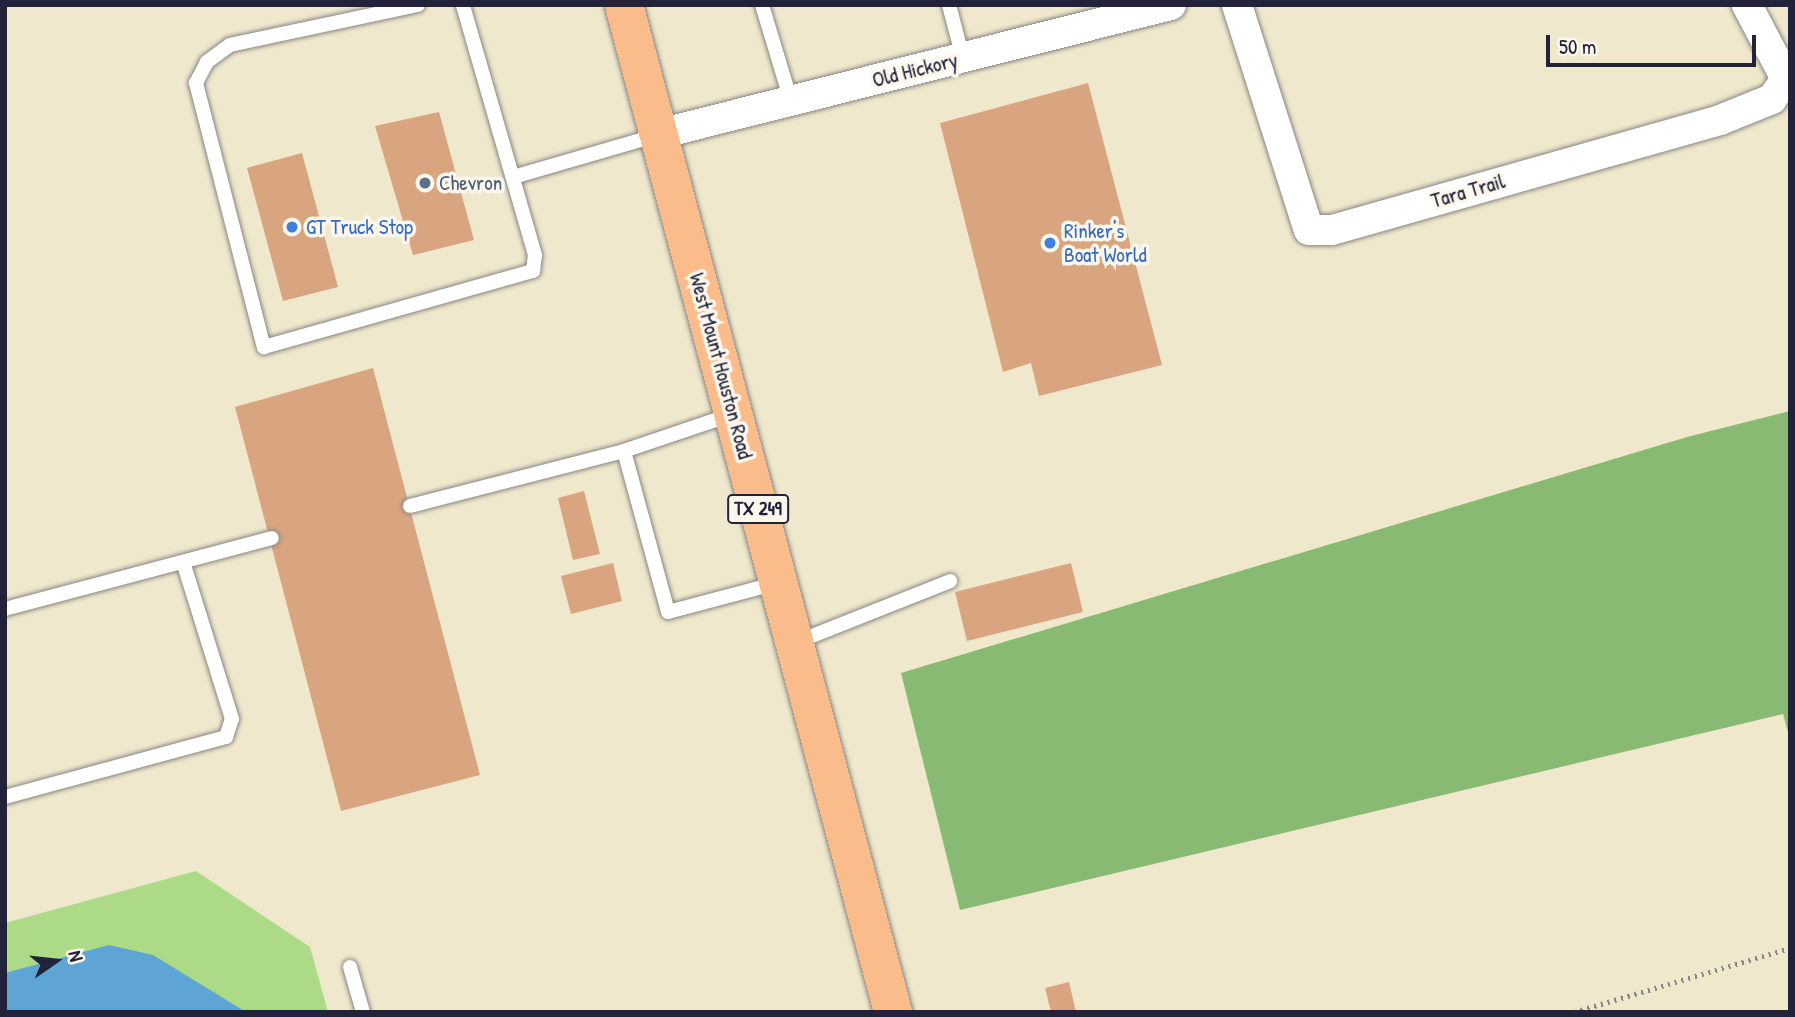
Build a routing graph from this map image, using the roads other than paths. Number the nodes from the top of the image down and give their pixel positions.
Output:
1 (418, 5) edge
2 (464, 5) edge
3 (624, 5) edge
4 (762, 5) edge
5 (949, 5) edge
6 (1171, 5) edge
7 (1237, 5) edge
8 (1102, 14) edge
9 (1753, 16) edge
10 (963, 58) junction
11 (791, 101) junction
12 (659, 134) junction
13 (513, 177) junction
14 (734, 414) junction
15 (624, 451) junction
16 (410, 506) dead end
17 (272, 538) dead end
18 (183, 562) junction
19 (950, 581) dead end
20 (777, 583) junction
21 (5, 609) edge
22 (793, 643) junction
23 (5, 797) edge
24 (349, 967) dead end
25 (363, 1012) edge
26 (893, 1012) edge

1 - 13 lane
2 - 13 lane
3 - 12 main road, West Mount Houston Road / TX 249
4 - 11 lane
5 - 10 lane
6 - 8 street, Old Hickory
7 - 9 street, Tara Trail
8 - 10 street, Old Hickory
10 - 11 street, Old Hickory
11 - 12 street, Old Hickory
12 - 13 lane
12 - 14 main road, West Mount Houston Road / TX 249
14 - 15 lane
14 - 20 main road, West Mount Houston Road / TX 249
15 - 16 lane
15 - 20 lane
17 - 18 lane
18 - 21 lane
18 - 23 lane
19 - 22 lane
20 - 22 main road, West Mount Houston Road / TX 249
22 - 26 main road, West Mount Houston Road / TX 249
24 - 25 lane

